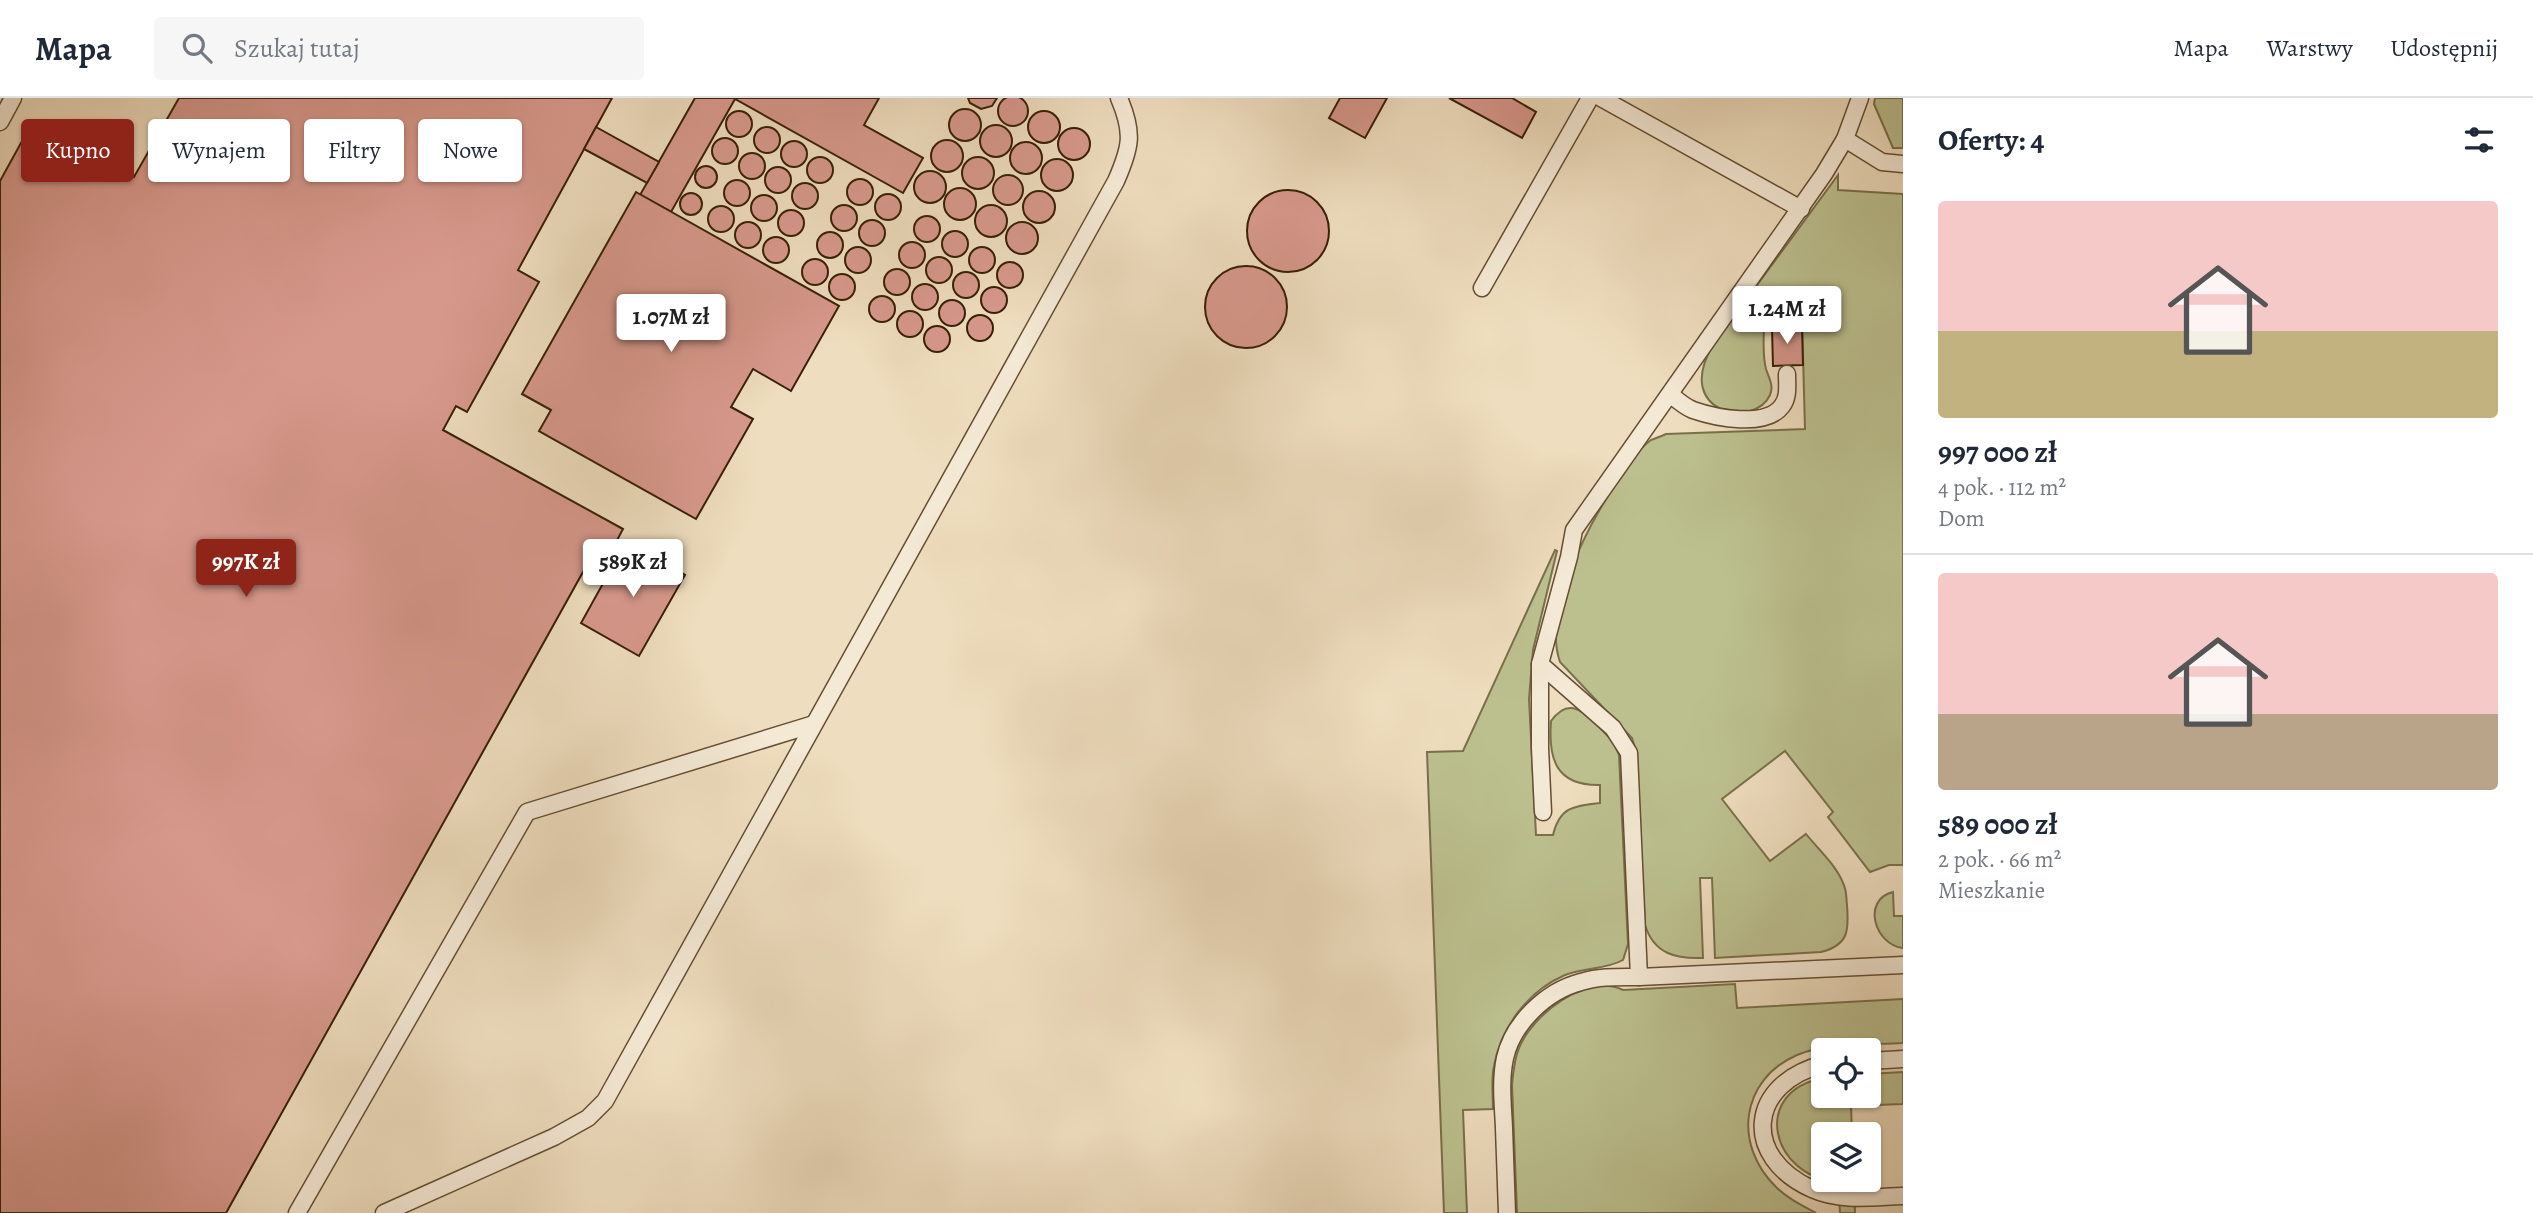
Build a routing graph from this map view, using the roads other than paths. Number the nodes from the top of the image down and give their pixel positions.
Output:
1 (13, 98) edge
2 (1119, 98) edge
3 (1590, 98) edge
4 (1601, 98) edge
5 (1860, 98) edge
6 (0, 122) edge
7 (1845, 139) junction
8 (1903, 164) edge
9 (1801, 209) junction
10 (1482, 288) dead end
11 (1787, 374) dead end
12 (1670, 394) junction
13 (1540, 664) junction
14 (814, 724) junction
15 (1543, 812) dead end
16 (1903, 965) edge
17 (1639, 976) junction
18 (1903, 1059) edge
19 (1881, 1060) edge
20 (1811, 1069) edge
21 (1903, 1196) edge
22 (297, 1213) edge
23 (384, 1213) edge
24 (1507, 1213) edge

1 - 6 lane
2 - 14 lane
3 - 10 lane
4 - 9 lane
5 - 7 lane
7 - 8 lane
7 - 9 lane
9 - 12 lane
11 - 12 lane
12 - 13 lane
13 - 15 lane
13 - 17 lane
14 - 22 lane
14 - 23 lane
16 - 17 lane
17 - 24 lane
18 - 19 lane
20 - 21 lane

